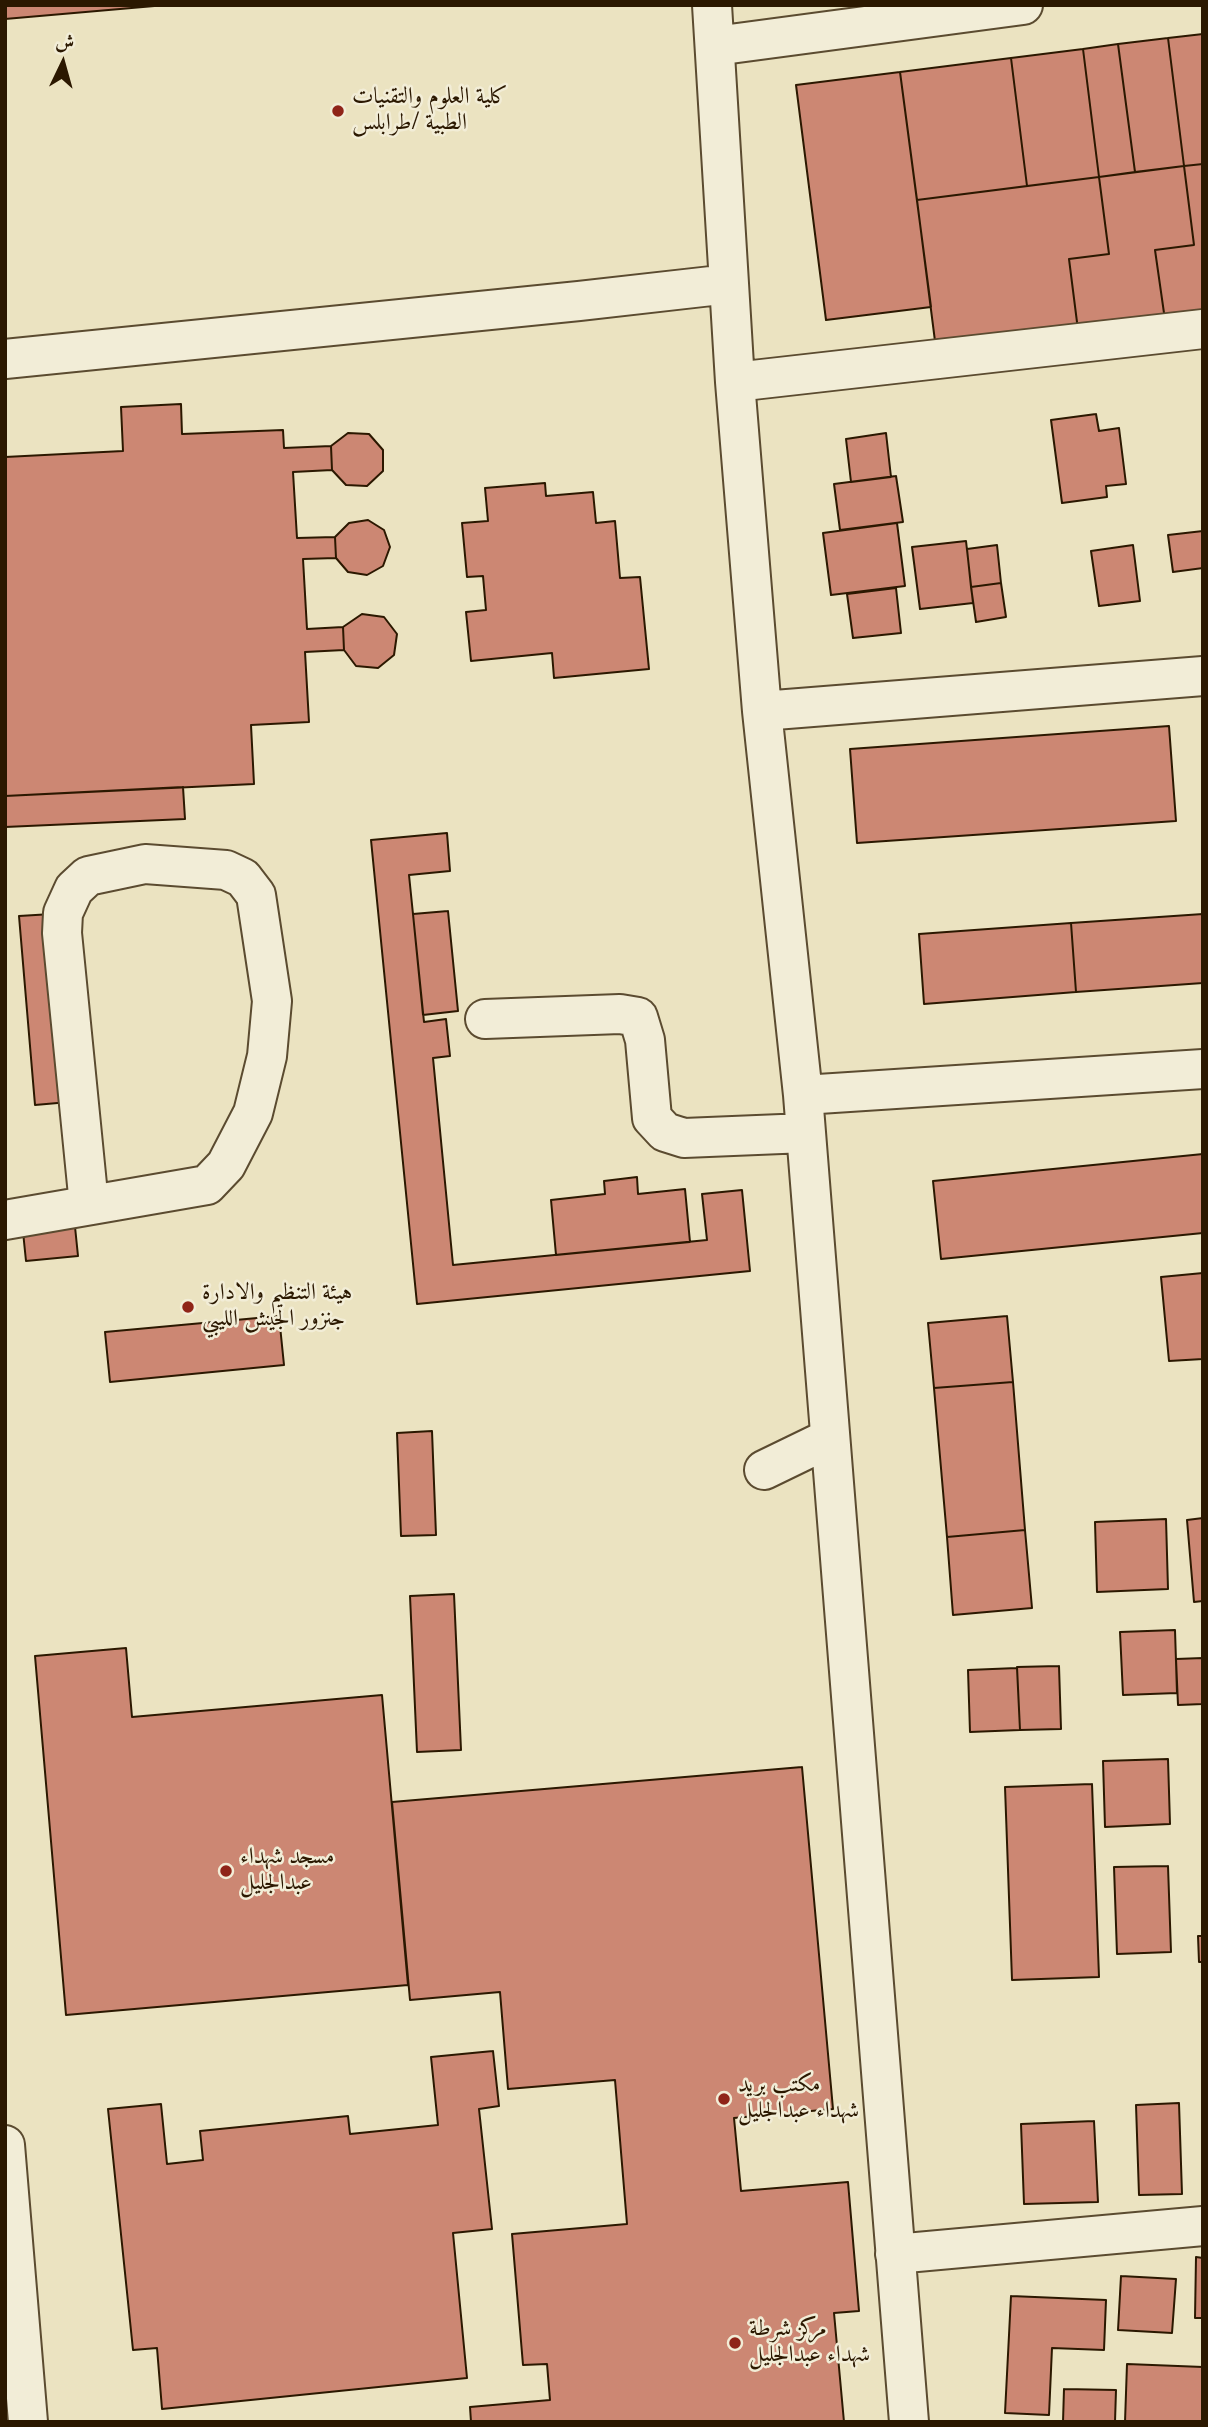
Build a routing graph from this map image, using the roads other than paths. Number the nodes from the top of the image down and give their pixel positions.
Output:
1 (712, 5) edge
2 (1023, 5) edge
3 (715, 46) junction
4 (729, 284) junction
5 (1203, 329) edge
6 (5, 359) edge
7 (735, 383) junction
8 (1203, 676) edge
9 (762, 711) junction
10 (485, 1020) dead end
11 (1203, 1069) edge
12 (803, 1095) junction
13 (806, 1133) junction
14 (89, 1205) junction
15 (5, 1220) edge
16 (830, 1438) junction
17 (764, 1470) dead end
18 (5, 2144) edge
19 (1203, 2226) edge
20 (895, 2254) junction
21 (27, 2422) edge
22 (909, 2422) edge

1 - 3 street
2 - 3 street
3 - 4 street
4 - 6 street
4 - 7 street
5 - 7 street
7 - 9 street
8 - 9 street
9 - 12 street
10 - 13 street
11 - 12 street
12 - 13 street
13 - 16 street
14 - 14 street
14 - 15 street
16 - 17 street
16 - 20 street
18 - 21 street
19 - 20 street
20 - 22 street

